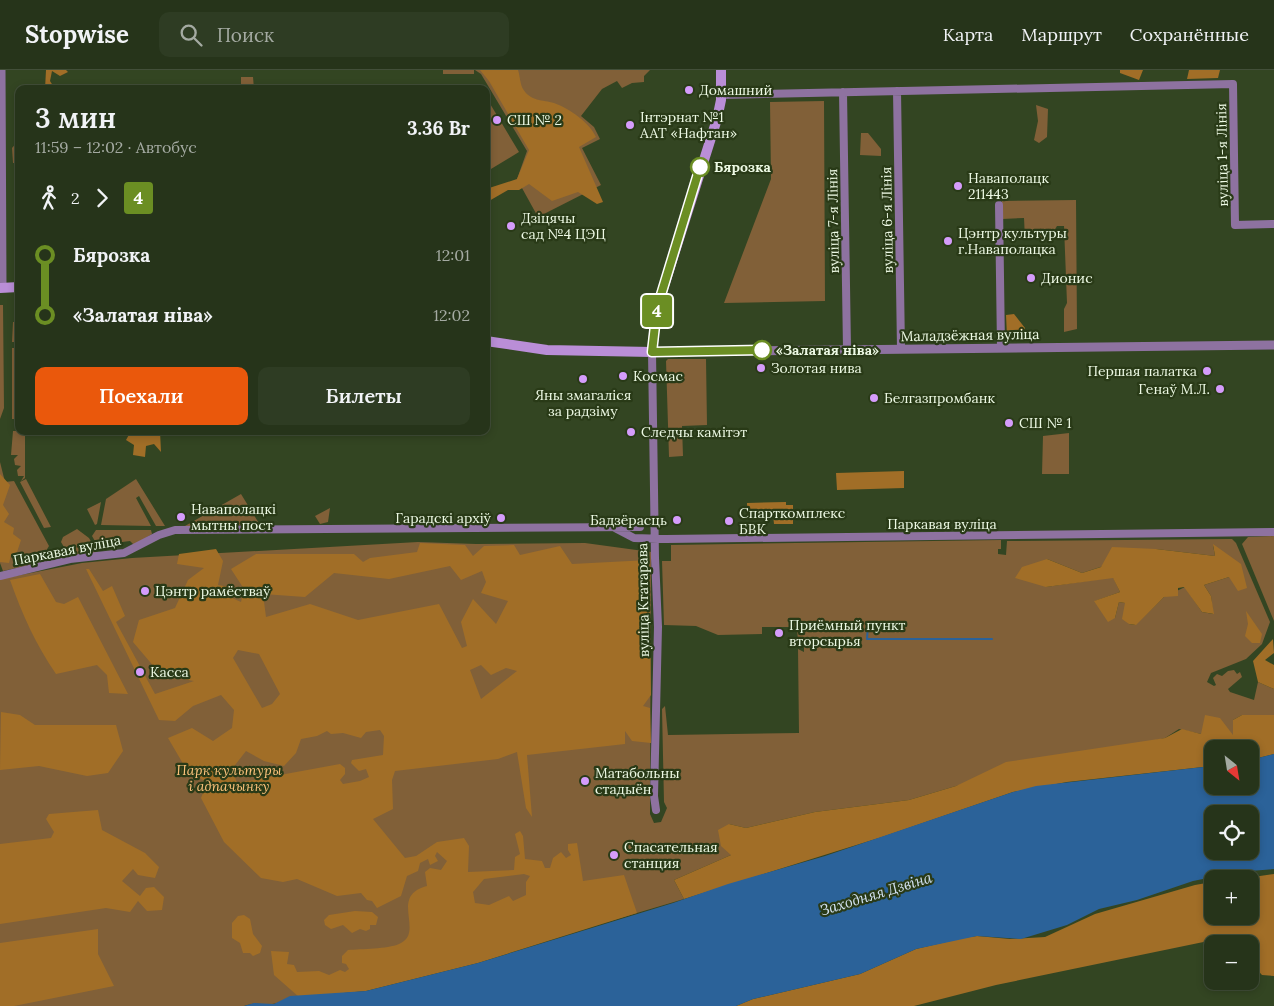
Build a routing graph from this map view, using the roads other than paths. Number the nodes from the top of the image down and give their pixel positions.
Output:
1 (1, 70) edge
2 (721, 70) edge
3 (897, 91) junction
4 (843, 92) junction
5 (721, 95) junction
6 (1, 147) edge
7 (999, 205) dead end
8 (1274, 224) edge
9 (15, 287) edge
10 (1, 288) edge
11 (490, 342) edge
12 (1274, 345) edge
13 (1001, 348) junction
14 (847, 349) junction
15 (901, 350) junction
16 (652, 352) junction
17 (614, 527) junction
18 (640, 527) dead end
19 (1274, 532) edge
20 (656, 539) junction
21 (0, 576) edge
22 (656, 810) dead end

1 - 6 street
2 - 5 main road, вуліца Ктатарава
3 - 4 street
3 - 8 street, вуліца 1-я Лінія
3 - 15 street, вуліца 6-я Лінія
4 - 5 street
4 - 14 street, вуліца 7-я Лінія
5 - 16 main road, вуліца Ктатарава
6 - 10 street
7 - 13 street
9 - 10 main road
11 - 16 main road, Маладзёжная вуліца
12 - 13 street, Маладзёжная вуліца
13 - 15 street, Маладзёжная вуліца
14 - 15 street, Маладзёжная вуліца
14 - 16 street, Маладзёжная вуліца
16 - 20 street, вуліца Ктатарава
17 - 18 street, Паркавая вуліца
17 - 20 street, Паркавая вуліца
17 - 21 street, Паркавая вуліца
19 - 20 street, Паркавая вуліца
20 - 22 street, вуліца Ктатарава

